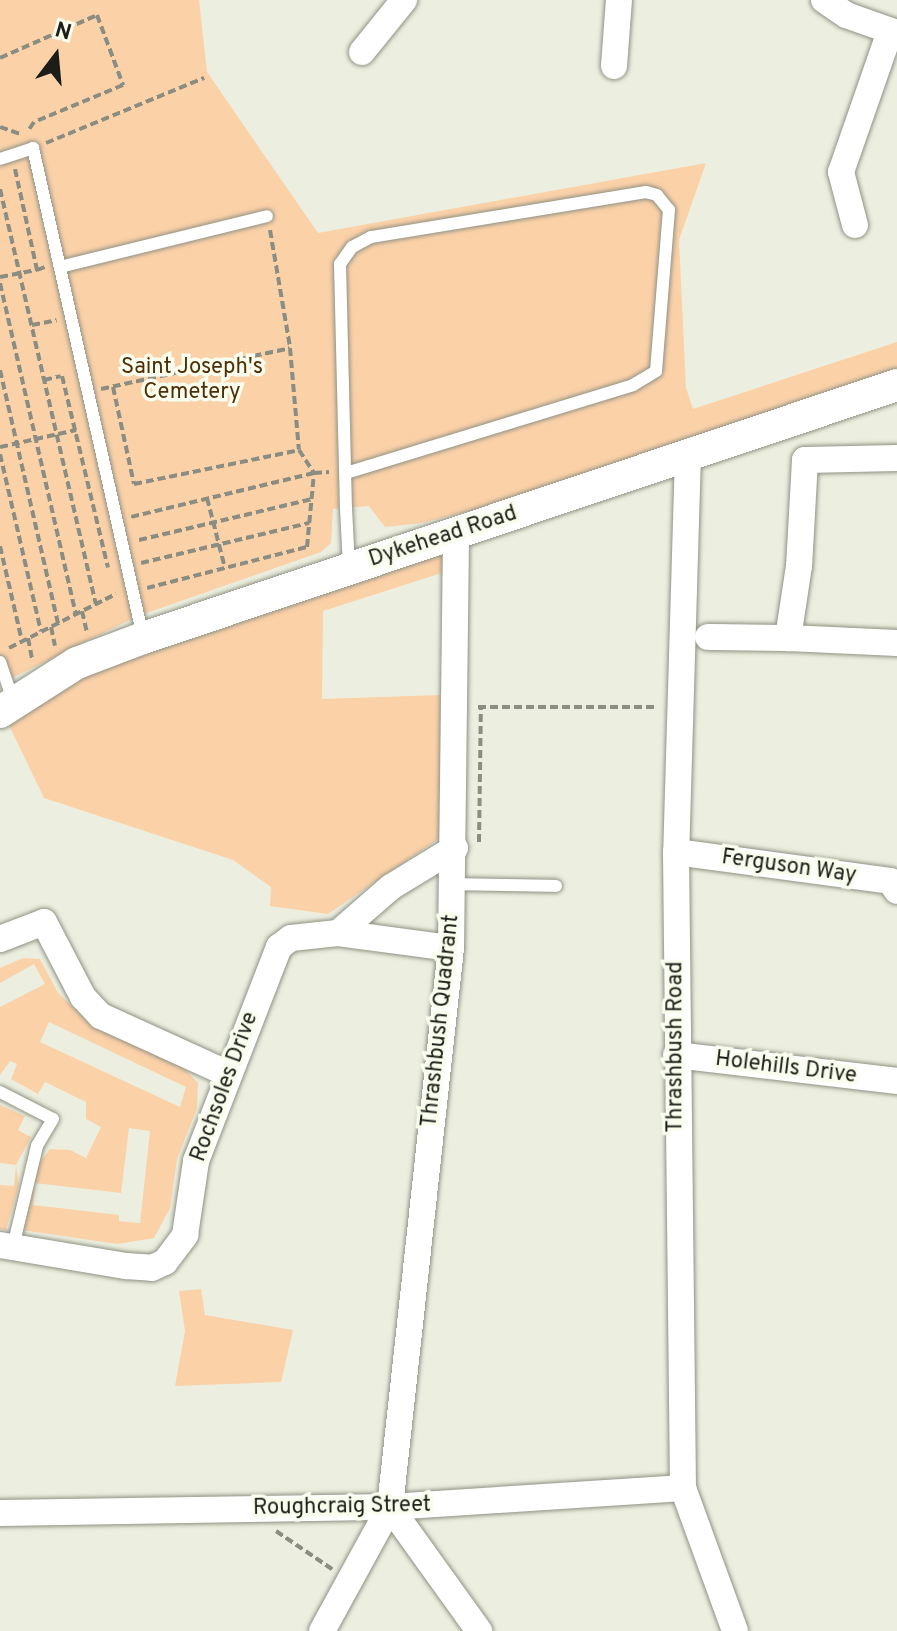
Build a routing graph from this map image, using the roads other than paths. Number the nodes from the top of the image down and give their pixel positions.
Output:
1 (404, 0) edge
2 (619, 0) edge
3 (824, 0) edge
4 (894, 32) edge
5 (362, 52) dead end
6 (614, 66) dead end
7 (6, 157) edge
8 (267, 216) road end
9 (855, 225) dead end
10 (60, 265) junction
11 (897, 385) edge
12 (688, 454) junction
13 (897, 458) edge
14 (346, 473) junction
15 (456, 533) junction
16 (349, 568) junction
17 (708, 637) dead end
18 (143, 638) junction
19 (788, 638) junction
20 (897, 643) edge
21 (0, 662) edge
22 (7, 708) edge
23 (455, 848) junction
24 (676, 852) junction
25 (466, 884) junction
26 (556, 886) dead end
27 (897, 891) edge
28 (338, 933) junction
29 (0, 939) edge
30 (451, 948) junction
31 (676, 1055) junction
32 (228, 1074) junction
33 (897, 1081) edge
34 (0, 1092) edge
35 (7, 1246) edge
36 (683, 1488) junction
37 (390, 1507) junction
38 (0, 1513) edge
39 (322, 1631) edge
40 (479, 1631) edge
41 (735, 1631) edge

1 - 5 street
2 - 6 street
3 - 4 street
4 - 9 street
7 - 10 lane
8 - 10 lane
10 - 18 lane
11 - 12 street, Dykehead Road
12 - 15 street, Dykehead Road
12 - 24 street, Thrashbush Road
13 - 19 street
14 - 14 lane
14 - 16 lane
15 - 16 street, Dykehead Road
15 - 23 street, Thrashbush Quadrant
16 - 18 street, Dykehead Road
17 - 19 street
18 - 22 street, Dykehead Road
19 - 20 street
21 - 22 lane
23 - 25 street, Thrashbush Quadrant
23 - 28 street
24 - 27 street, Ferguson Way
24 - 31 street, Thrashbush Road
25 - 26 lane
25 - 30 street, Thrashbush Quadrant
28 - 30 street, Rochsoles Drive
28 - 32 street, Rochsoles Drive
29 - 32 street
30 - 37 street, Thrashbush Quadrant
31 - 33 street, Holehills Drive
31 - 36 street, Thrashbush Road
32 - 35 street, Rochsoles Drive
34 - 35 lane
36 - 37 street, Roughcraig Street
36 - 41 street, Thrashbush Road
37 - 38 street, Roughcraig Street
37 - 39 street
37 - 40 street

